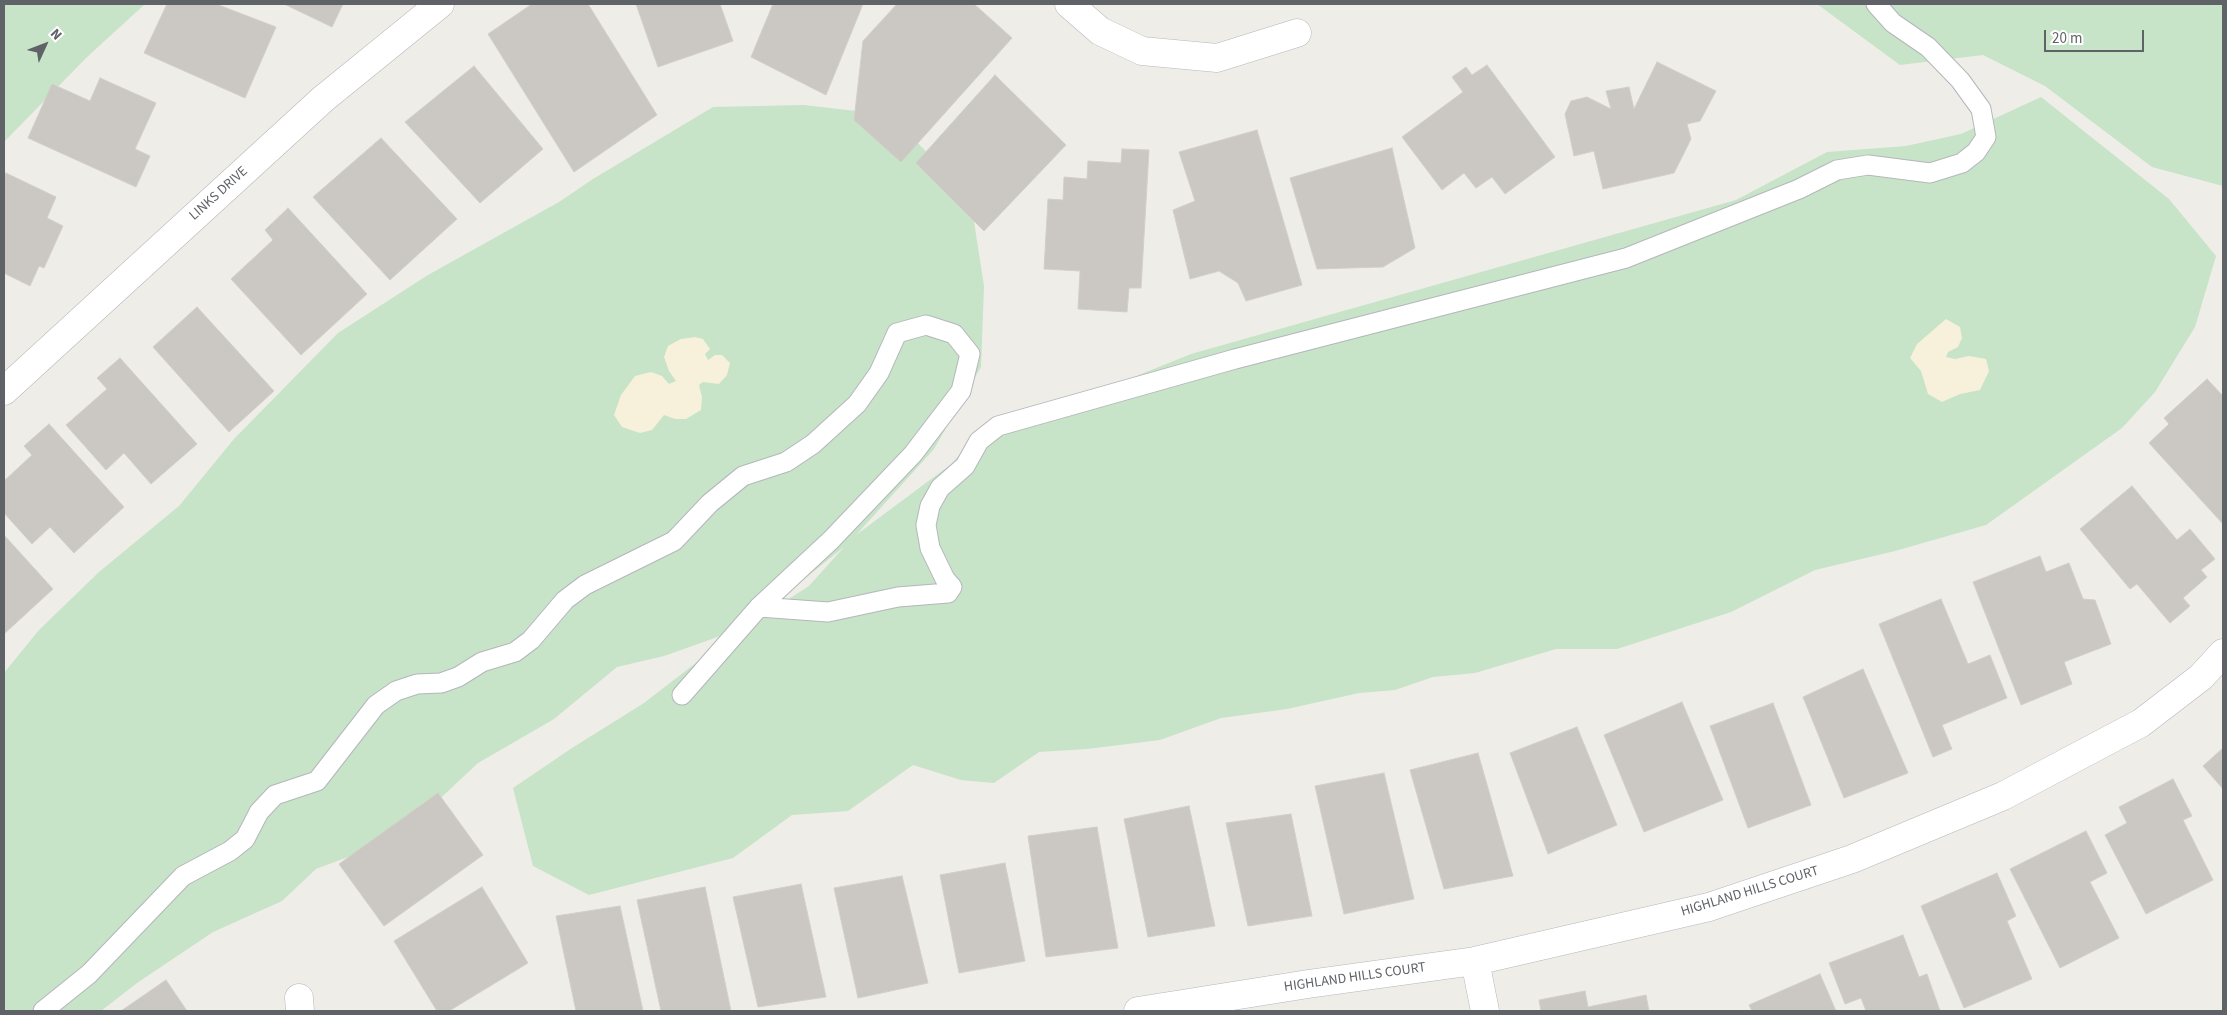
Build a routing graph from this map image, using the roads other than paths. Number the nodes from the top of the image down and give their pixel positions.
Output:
1 (440, 4) edge
2 (1069, 4) edge
3 (1876, 4) edge
4 (1297, 33) dead end
5 (4, 391) edge
6 (759, 608) junction
7 (2223, 653) edge
8 (682, 695) dead end
9 (1476, 961) junction
10 (43, 1011) edge
11 (1138, 1011) edge
12 (1485, 1011) edge

1 - 5 street, LINKS DRIVE
2 - 4 street
3 - 6 lane
6 - 8 lane
6 - 10 lane
7 - 9 street, HIGHLAND HILLS COURT
9 - 11 street, HIGHLAND HILLS COURT
9 - 12 street

